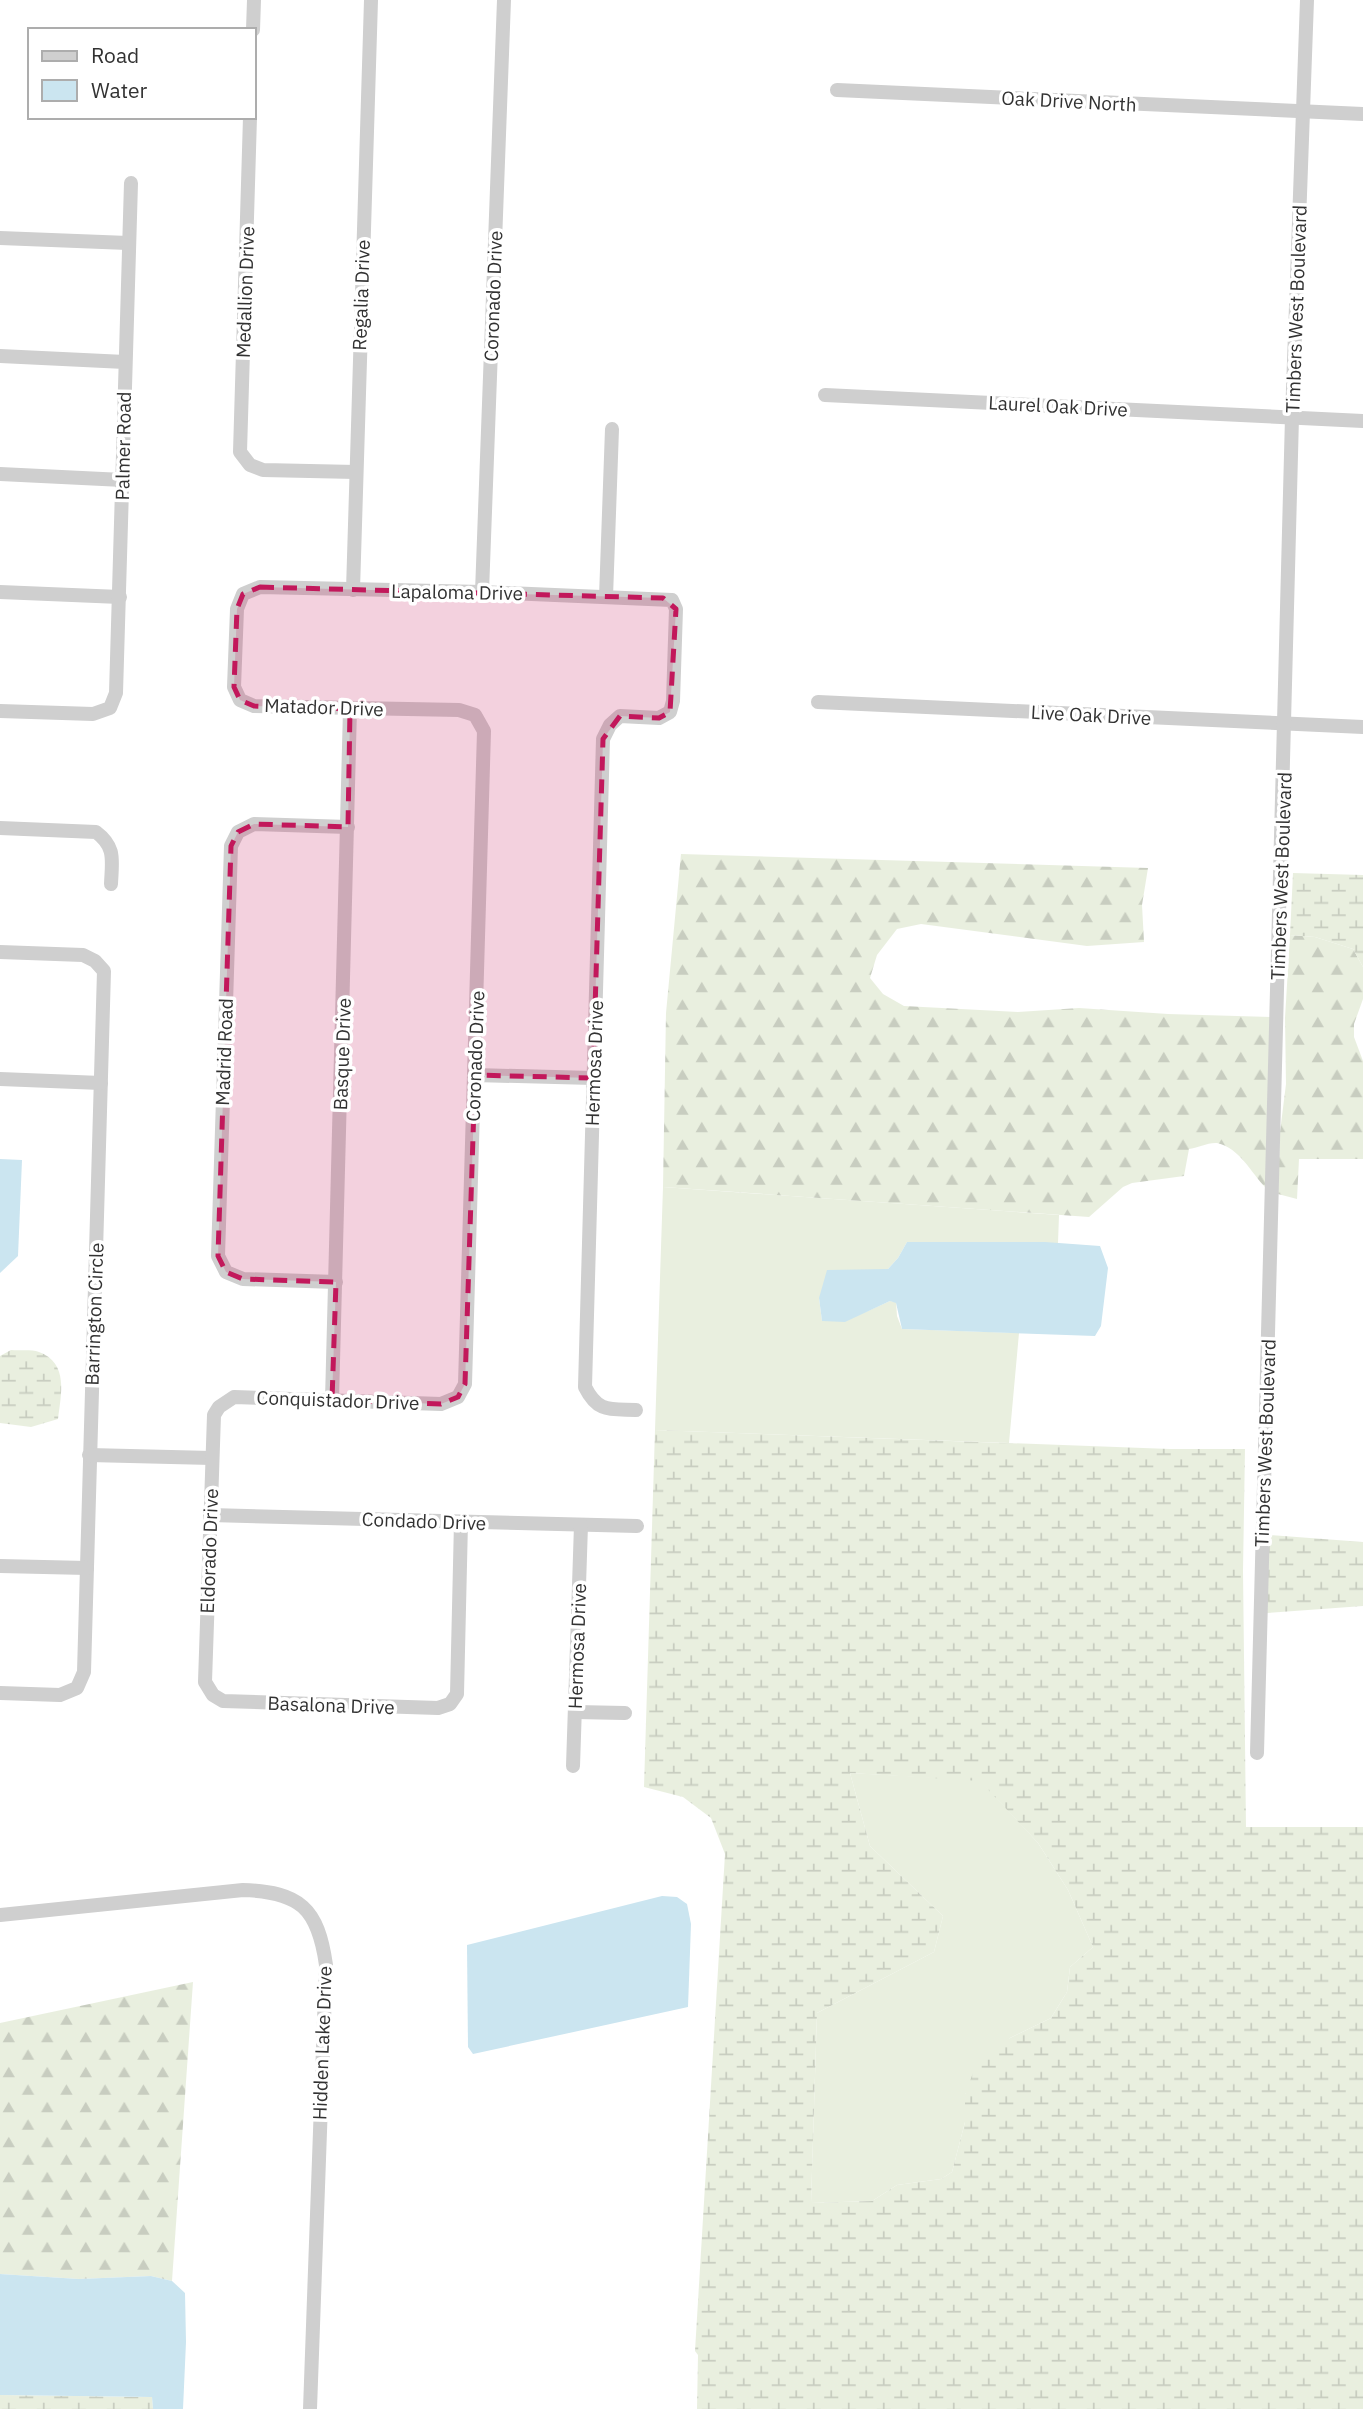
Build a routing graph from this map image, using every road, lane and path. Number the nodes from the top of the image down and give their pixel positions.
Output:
1 (254, 0) edge
2 (371, 0) edge
3 (504, 0) edge
4 (1307, 0) edge
5 (253, 28) edge
6 (837, 90) dead end
7 (1302, 112) junction
8 (1363, 114) edge
9 (250, 119) edge
10 (131, 183) dead end
11 (0, 238) edge
12 (128, 243) junction
13 (0, 356) edge
14 (125, 362) junction
15 (825, 395) dead end
16 (1292, 417) junction
17 (1363, 421) edge
18 (612, 429) dead end
19 (356, 472) junction
20 (0, 474) edge
21 (123, 480) junction
22 (353, 590) junction
23 (0, 592) edge
24 (482, 592) junction
25 (243, 594) joint
26 (120, 597) junction
27 (606, 597) junction
28 (818, 702) dead end
29 (350, 709) junction
30 (0, 710) edge
31 (475, 715) joint
32 (1285, 724) junction
33 (610, 725) joint
34 (1363, 727) edge
35 (348, 827) junction
36 (0, 828) edge
37 (111, 884) dead end
38 (0, 952) edge
39 (475, 1075) junction
40 (593, 1078) junction
41 (0, 1079) edge
42 (101, 1083) junction
43 (336, 1282) junction
44 (458, 1397) joint
45 (332, 1400) junction
46 (219, 1407) joint
47 (636, 1410) dead end
48 (89, 1455) junction
49 (212, 1458) junction
50 (210, 1515) junction
51 (461, 1521) junction
52 (581, 1525) junction
53 (637, 1526) dead end
54 (0, 1566) edge
55 (87, 1568) junction
56 (0, 1693) edge
57 (213, 1695) joint
58 (575, 1712) junction
59 (625, 1713) dead end
60 (1257, 1753) dead end
61 (573, 1766) dead end
62 (0, 1915) edge
63 (310, 2409) edge

1 - 5 street
2 - 19 street, Regalia Drive
3 - 24 street, Coronado Drive
4 - 7 street, Timbers West Boulevard
6 - 7 street, Oak Drive North
7 - 8 street, Oak Drive North
7 - 16 street, Timbers West Boulevard
9 - 19 street, Medallion Drive
10 - 12 street, Palmer Road
11 - 12 street
12 - 14 street, Palmer Road
13 - 14 street
14 - 21 street, Palmer Road
15 - 16 street, Laurel Oak Drive
16 - 17 street, Laurel Oak Drive
16 - 32 street, Timbers West Boulevard
18 - 27 street
19 - 22 street, Regalia Drive
20 - 21 street
21 - 26 street, Palmer Road
22 - 24 street, Lapaloma Drive
22 - 25 street, Lapaloma Drive
23 - 26 street
24 - 27 street, Lapaloma Drive
25 - 29 street, Matador Drive
26 - 30 street, Palmer Road
27 - 33 street, Lapaloma Drive
28 - 32 street, Live Oak Drive
29 - 31 street, Matador Drive
29 - 35 street, Basque Drive
31 - 39 street, Coronado Drive
32 - 34 street, Live Oak Drive
32 - 60 street, Timbers West Boulevard
33 - 40 street, Hermosa Drive
35 - 43 street, Basque Drive
35 - 43 street, Madrid Road
36 - 37 street
38 - 42 street, Barrington Circle
39 - 40 street
39 - 44 street, Coronado Drive
40 - 47 street, Hermosa Drive
41 - 42 street
42 - 48 street, Barrington Circle
43 - 45 street, Basque Drive
44 - 45 street, Conquistador Drive
45 - 46 street, Conquistador Drive
46 - 49 street, Eldorado Drive
48 - 49 street
48 - 55 street, Barrington Circle
49 - 50 street, Eldorado Drive
50 - 51 street, Condado Drive
50 - 57 street, Eldorado Drive
51 - 52 street, Condado Drive
51 - 57 street, Basalona Drive
52 - 53 street, Condado Drive
52 - 58 street, Hermosa Drive
54 - 55 street
55 - 56 street, Barrington Circle
58 - 59 street
58 - 61 street, Hermosa Drive
62 - 63 street, Hidden Lake Drive

